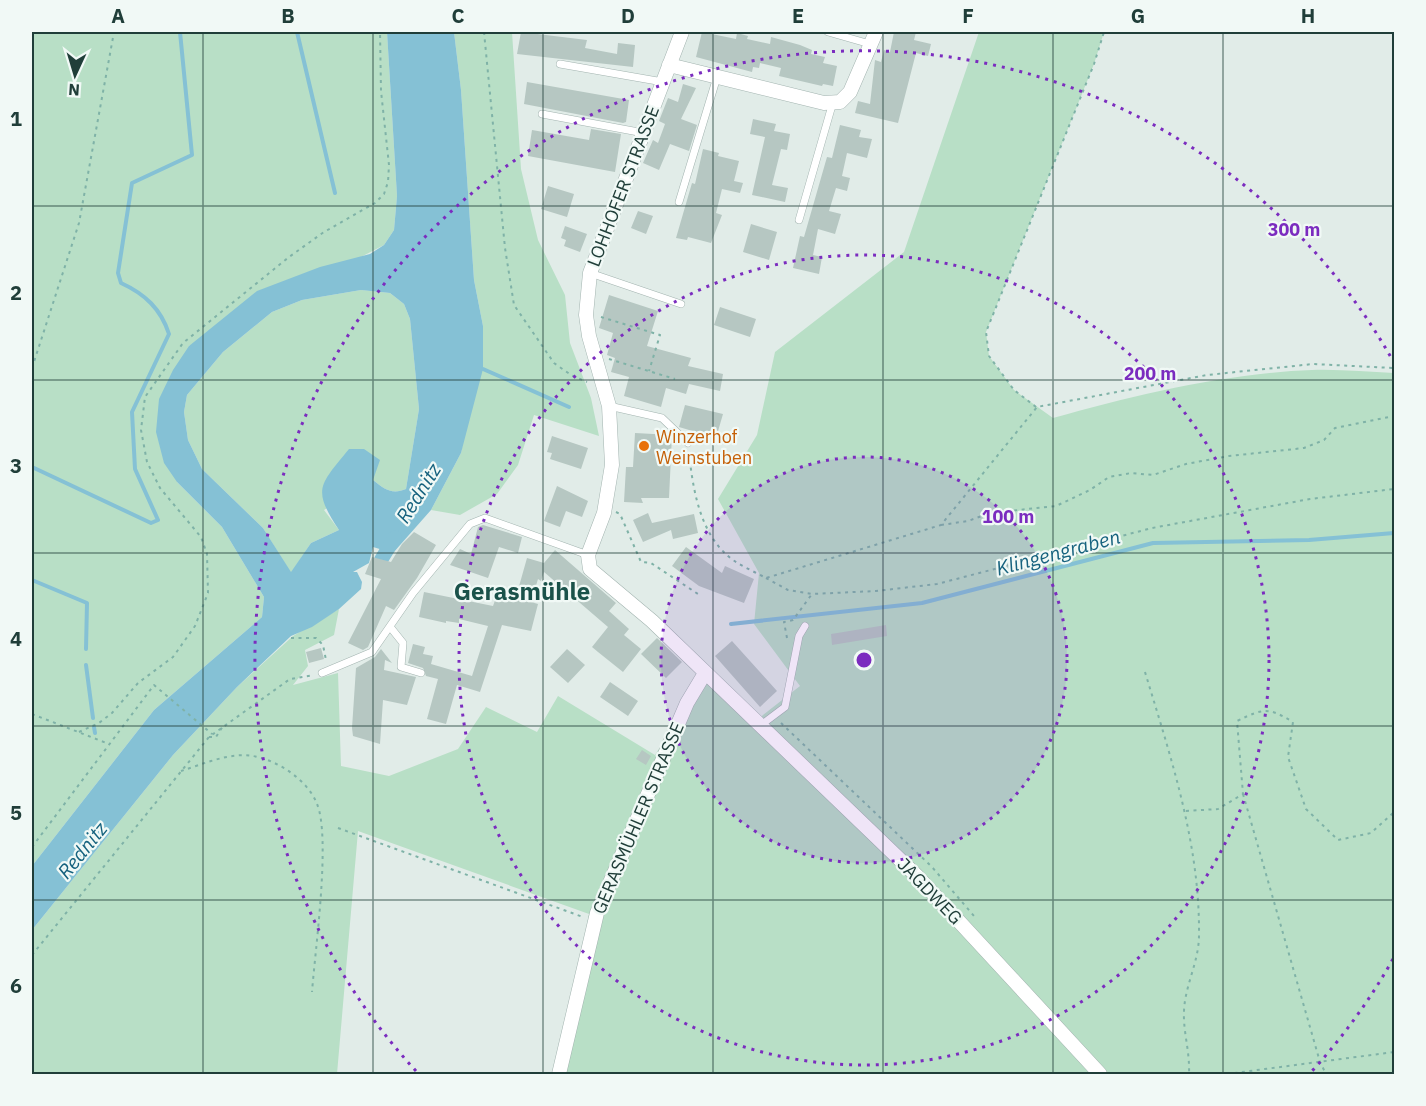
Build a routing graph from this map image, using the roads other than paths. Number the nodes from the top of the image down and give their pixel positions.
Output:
1 (682, 32) edge
2 (828, 32) edge
3 (873, 38) edge
4 (560, 64) dead end
5 (669, 65) junction
6 (717, 77) junction
7 (663, 82) junction
8 (833, 102) junction
9 (542, 114) dead end
10 (644, 133) junction
11 (679, 202) dead end
12 (799, 220) dead end
13 (590, 273) junction
14 (681, 303) dead end
15 (609, 406) junction
16 (688, 443) road end
17 (588, 555) junction
18 (805, 626) dead end
19 (391, 628) junction
20 (326, 672) road end
21 (705, 672) junction
22 (421, 674) dead end
23 (756, 720) junction
24 (559, 1074) edge
25 (1100, 1074) edge

1 - 5 street, LOHHOFER STRASSE
2 - 3 lane
3 - 8 street
4 - 7 lane
5 - 6 street
5 - 7 street, LOHHOFER STRASSE
6 - 8 street
6 - 11 lane
7 - 10 street, LOHHOFER STRASSE
8 - 12 lane
9 - 10 lane
10 - 13 street, LOHHOFER STRASSE
13 - 14 lane
13 - 15 street, LOHHOFER STRASSE
15 - 16 lane
15 - 17 street, LOHHOFER STRASSE
17 - 19 lane
17 - 21 street, JAGDWEG
18 - 23 lane
19 - 20 lane
19 - 22 lane
21 - 23 street, JAGDWEG
21 - 24 street, GERASMÜHLER STRASSE
23 - 25 street, JAGDWEG

